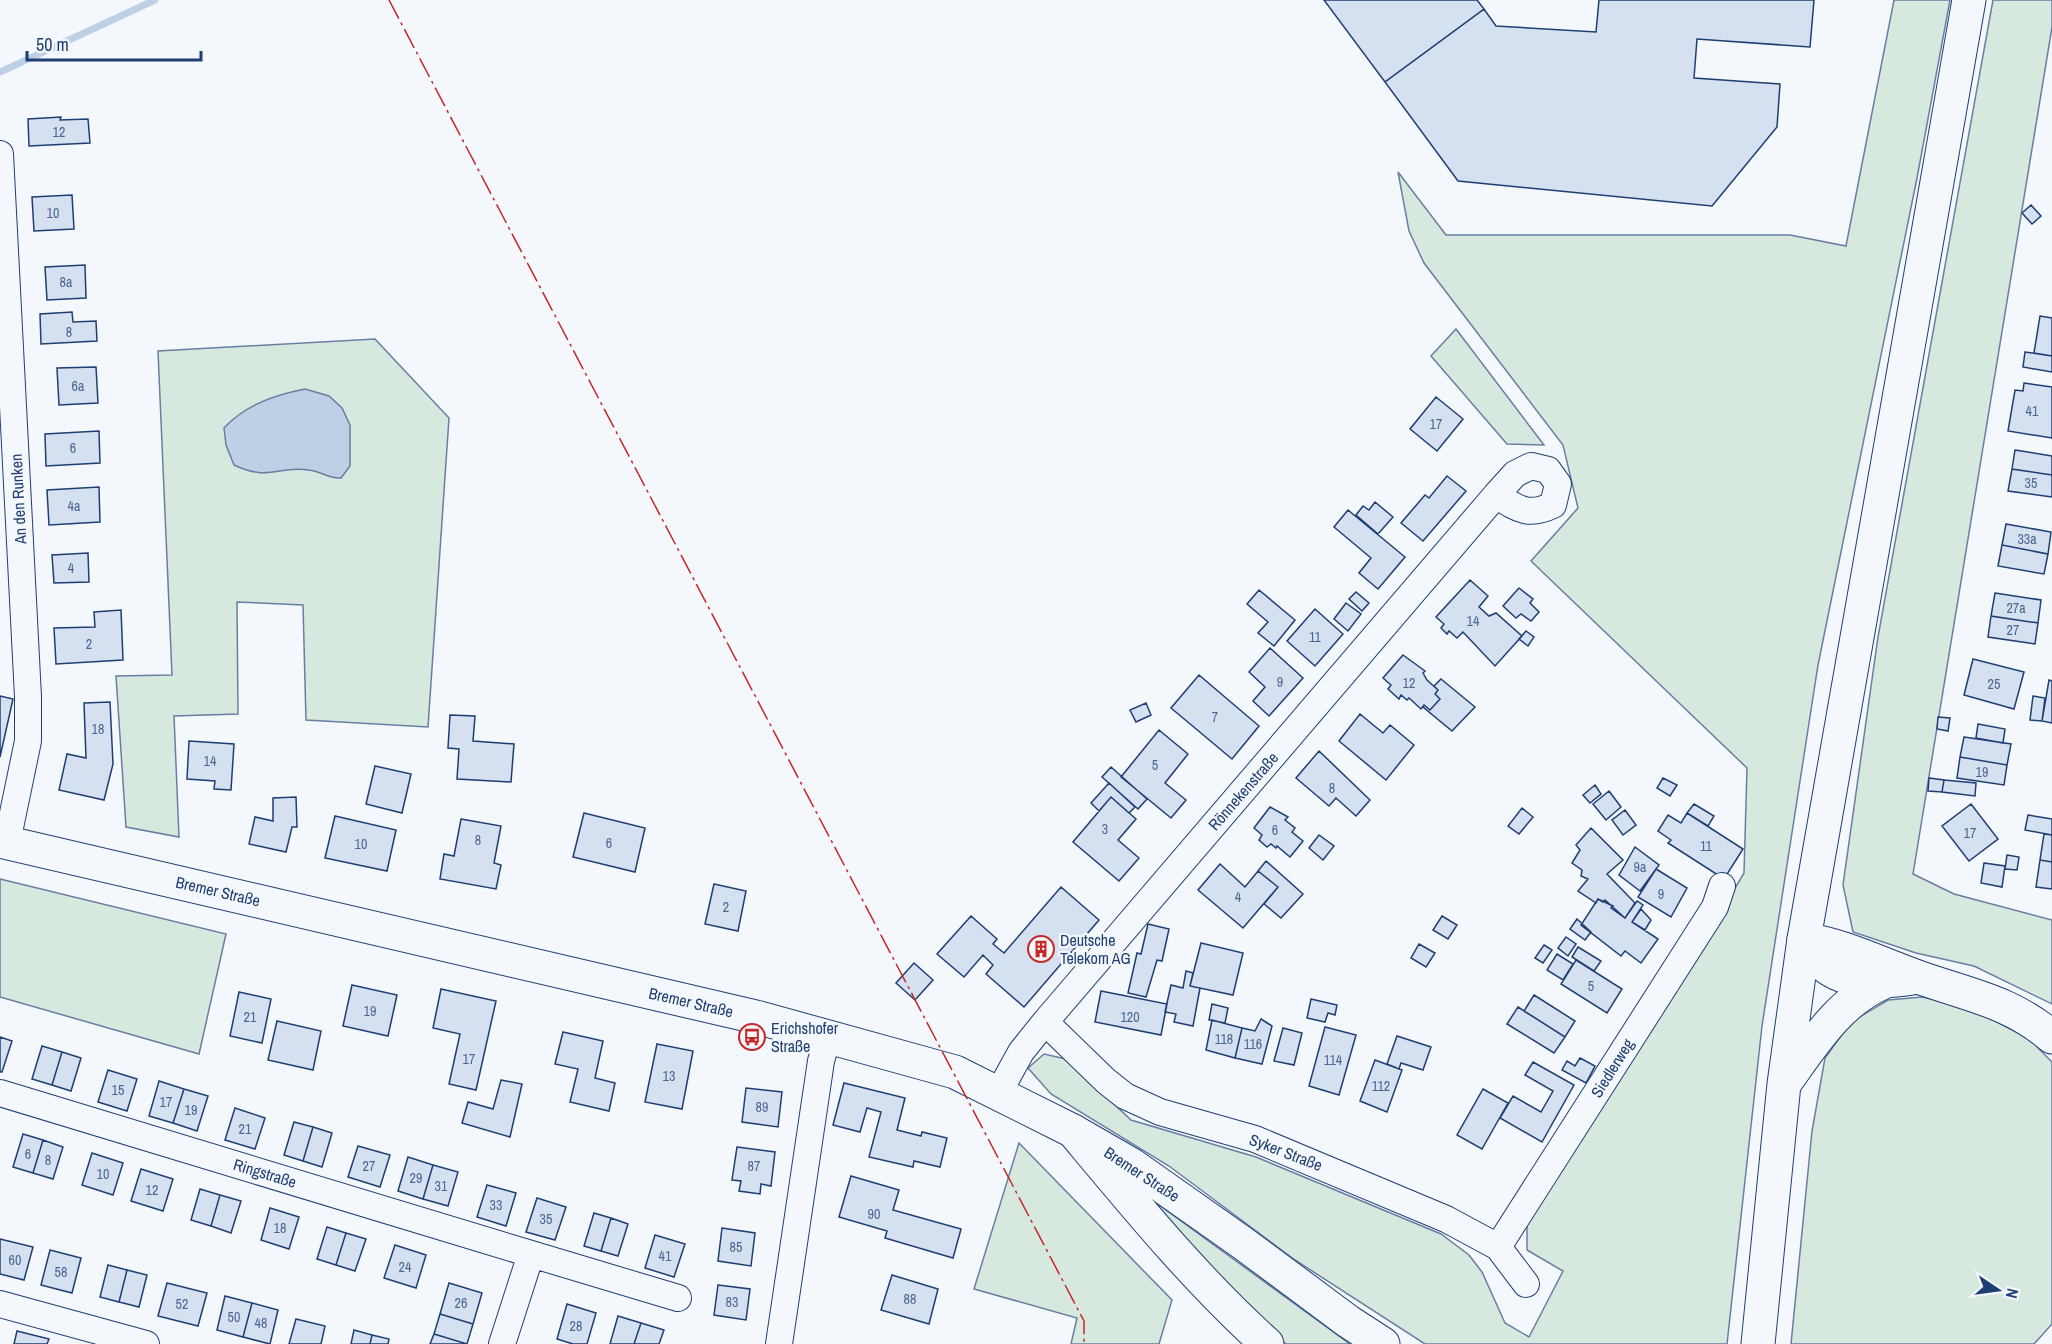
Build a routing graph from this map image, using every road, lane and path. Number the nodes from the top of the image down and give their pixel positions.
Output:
1 (1969, 0) edge
2 (0, 154) edge
3 (1496, 495) dead end
4 (3, 841) edge
5 (1722, 886) dead end
6 (1804, 939) junction
7 (1918, 977) junction
8 (1882, 983) junction
9 (1045, 1022) junction
10 (828, 1036) junction
11 (2052, 1037) edge
12 (1784, 1084) junction
13 (999, 1092) junction
14 (0, 1093) edge
15 (1073, 1131) junction
16 (1498, 1247) junction
17 (531, 1254) junction
18 (1526, 1284) dead end
19 (678, 1298) dead end
20 (0, 1304) edge
21 (146, 1344) edge
22 (502, 1344) edge
23 (779, 1344) edge
24 (1267, 1344) edge
25 (1383, 1344) edge
26 (1758, 1344) edge

1 - 6 main road
2 - 4 street, An den Runken
3 - 9 street, Rönnekenstraße
4 - 10 main road, Bremer Straße
5 - 16 street, Siedlerweg
6 - 7 main road
6 - 8 main road
6 - 12 main road
7 - 8 main road
7 - 11 main road
8 - 12 main road
9 - 13 street, Rönnekenstraße
9 - 16 street, Syker Straße
10 - 13 main road, Bremer Straße
10 - 23 street
12 - 26 main road
13 - 15 main road, Bremer Straße
14 - 17 street, Ringstraße
15 - 24 main road
15 - 25 main road, Bremer Straße
16 - 18 street, Syker Straße
17 - 19 street, Ringstraße
17 - 22 street
20 - 21 street

